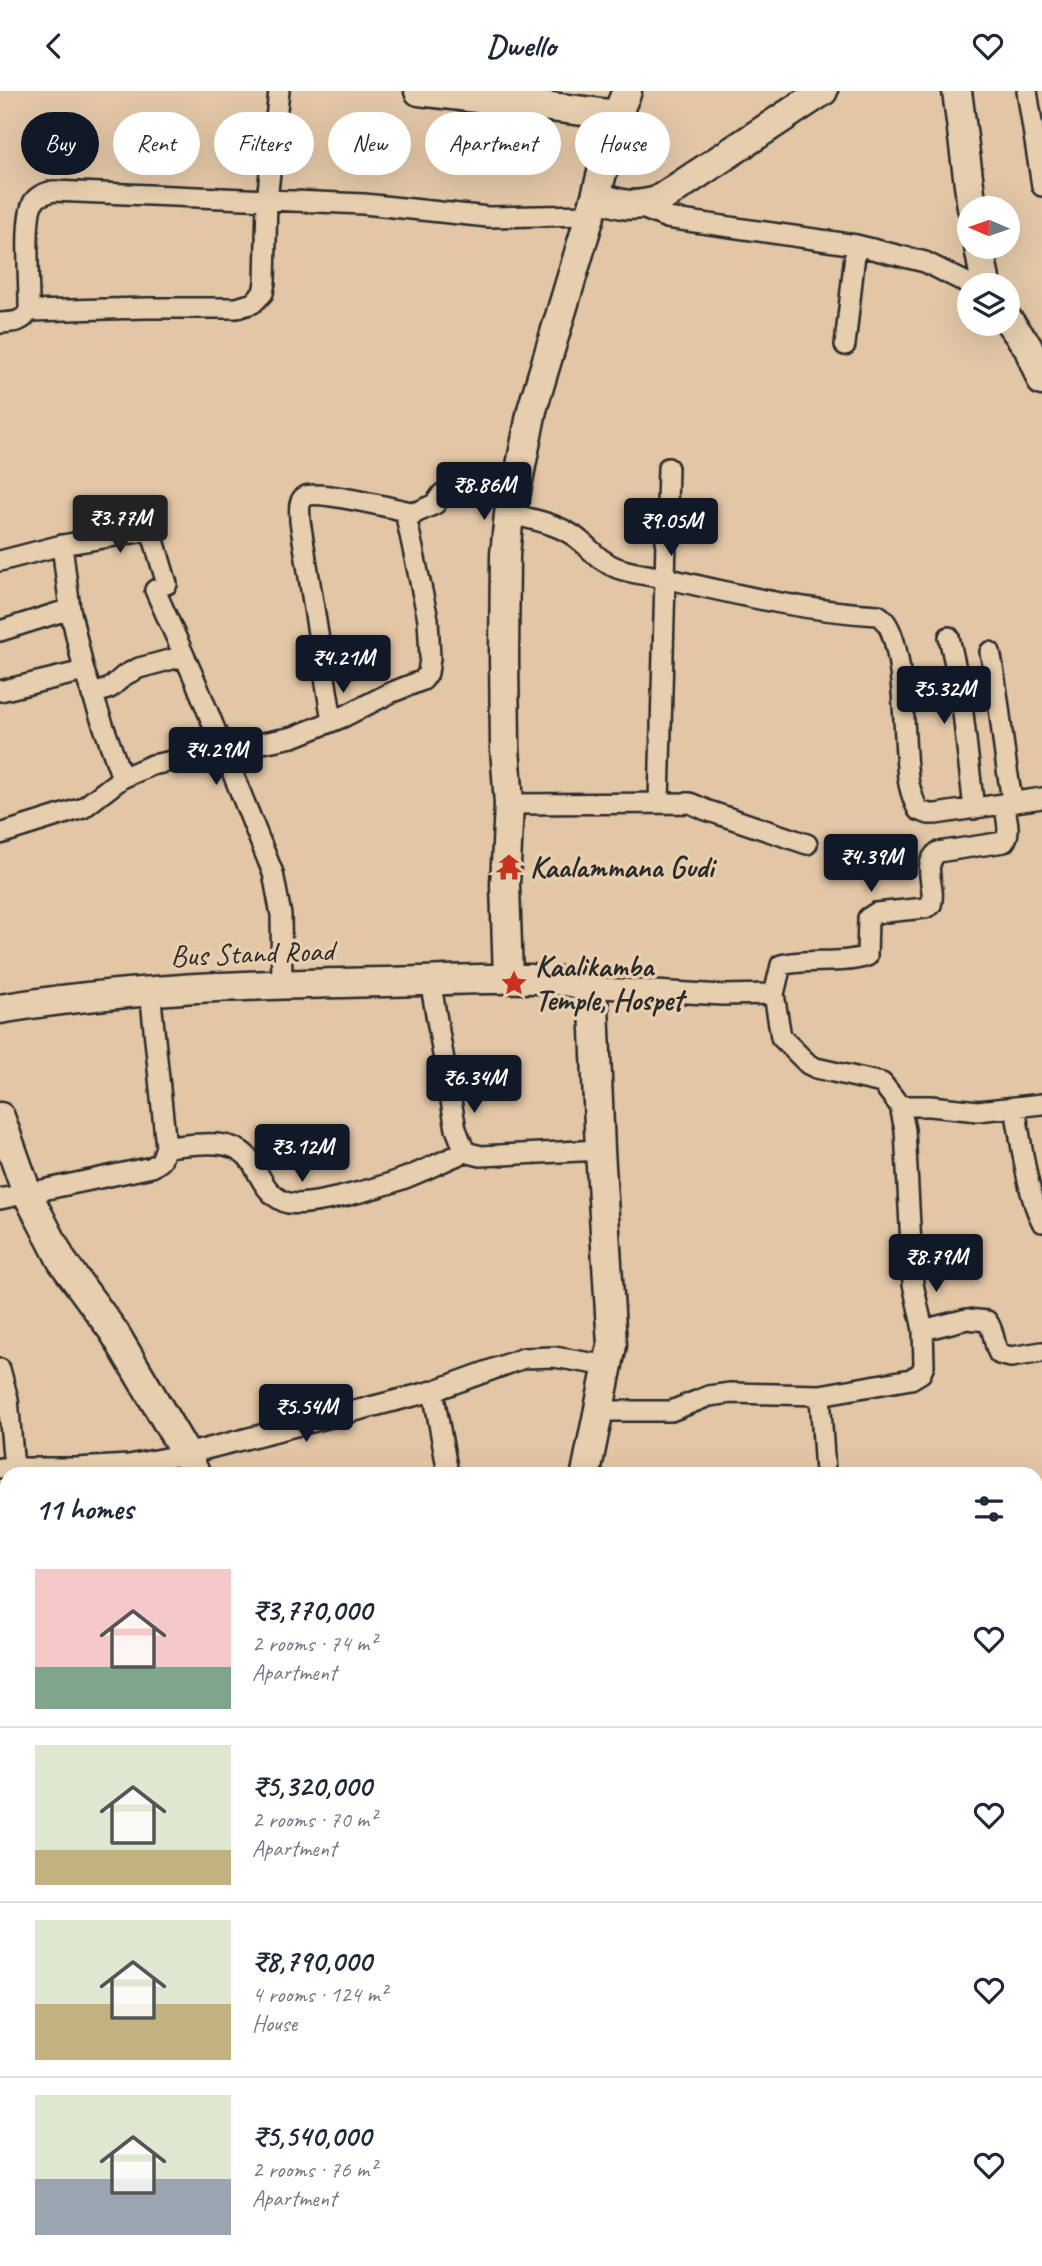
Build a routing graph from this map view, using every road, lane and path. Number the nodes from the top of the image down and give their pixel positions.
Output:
1 (279, 91) edge
2 (419, 91) edge
3 (823, 91) edge
4 (957, 91) edge
5 (1027, 91) edge
6 (622, 103) edge
7 (1037, 128) edge
8 (1042, 186) edge
9 (970, 196) edge
10 (267, 200) junction
11 (593, 206) junction
12 (637, 207) junction
13 (856, 245) junction
14 (957, 278) edge
15 (29, 311) junction
16 (0, 323) edge
17 (1020, 336) edge
18 (845, 345) dead end
19 (1042, 381) edge
20 (668, 468) dead end
21 (513, 502) junction
22 (415, 513) junction
23 (62, 545) junction
24 (0, 561) edge
25 (664, 577) junction
26 (70, 609) junction
27 (0, 631) edge
28 (949, 637) dead end
29 (990, 652) dead end
30 (184, 656) junction
31 (84, 671) junction
32 (0, 691) edge
33 (92, 695) junction
34 (332, 721) junction
35 (222, 750) junction
36 (122, 778) junction
37 (1042, 797) edge
38 (659, 802) junction
39 (1009, 803) junction
40 (509, 804) junction
41 (974, 809) junction
42 (0, 834) edge
43 (807, 844) dead end
44 (508, 978) junction
45 (430, 980) junction
46 (282, 984) junction
47 (585, 987) junction
48 (150, 990) junction
49 (774, 994) junction
50 (0, 1009) edge
51 (1042, 1104) edge
52 (900, 1107) junction
53 (1015, 1108) junction
54 (0, 1117) edge
55 (166, 1147) junction
56 (600, 1150) junction
57 (465, 1152) junction
58 (13, 1196) edge
59 (1042, 1222) edge
60 (923, 1330) junction
61 (1042, 1352) edge
62 (609, 1366) junction
63 (0, 1369) edge
64 (433, 1391) junction
65 (820, 1395) junction
66 (599, 1411) junction
67 (190, 1464) edge
68 (7, 1467) edge
69 (94, 1467) edge
70 (448, 1467) edge
71 (587, 1467) edge
72 (825, 1467) edge

1 - 10 street
2 - 6 street
3 - 12 street
4 - 9 street
5 - 7 street
6 - 11 street
7 - 8 street
10 - 11 street
10 - 15 street
10 - 15 street
11 - 12 street
11 - 21 street
12 - 13 street
13 - 14 street
13 - 18 street
15 - 16 street
17 - 19 street
20 - 25 street
21 - 22 street
21 - 25 street
21 - 40 street
22 - 34 street
22 - 34 street
23 - 24 street
23 - 26 street
23 - 30 street
25 - 38 street
25 - 41 street
26 - 27 street
26 - 31 street
28 - 41 street
29 - 39 street
30 - 33 street
30 - 35 street
31 - 32 street
31 - 33 street
33 - 36 street
34 - 35 street
35 - 36 street
35 - 46 street
36 - 42 street
37 - 39 street
38 - 40 street
38 - 43 street
39 - 41 street
39 - 49 street
40 - 44 street
44 - 45 street, Bus Stand Road
44 - 47 street, Bus Stand Road
45 - 46 street, Bus Stand Road
45 - 57 street
46 - 48 street, Bus Stand Road
47 - 49 street
47 - 56 street
48 - 50 street, Bus Stand Road
48 - 55 street
49 - 52 street
51 - 53 street
52 - 53 street
52 - 60 street
53 - 59 street
54 - 58 street
55 - 57 street
55 - 58 street
56 - 57 street
56 - 62 street
58 - 67 street
60 - 61 street
60 - 65 street
62 - 64 street
62 - 66 street
63 - 68 street
64 - 67 street
64 - 70 street
65 - 66 street
65 - 72 street
66 - 71 street
67 - 69 street

